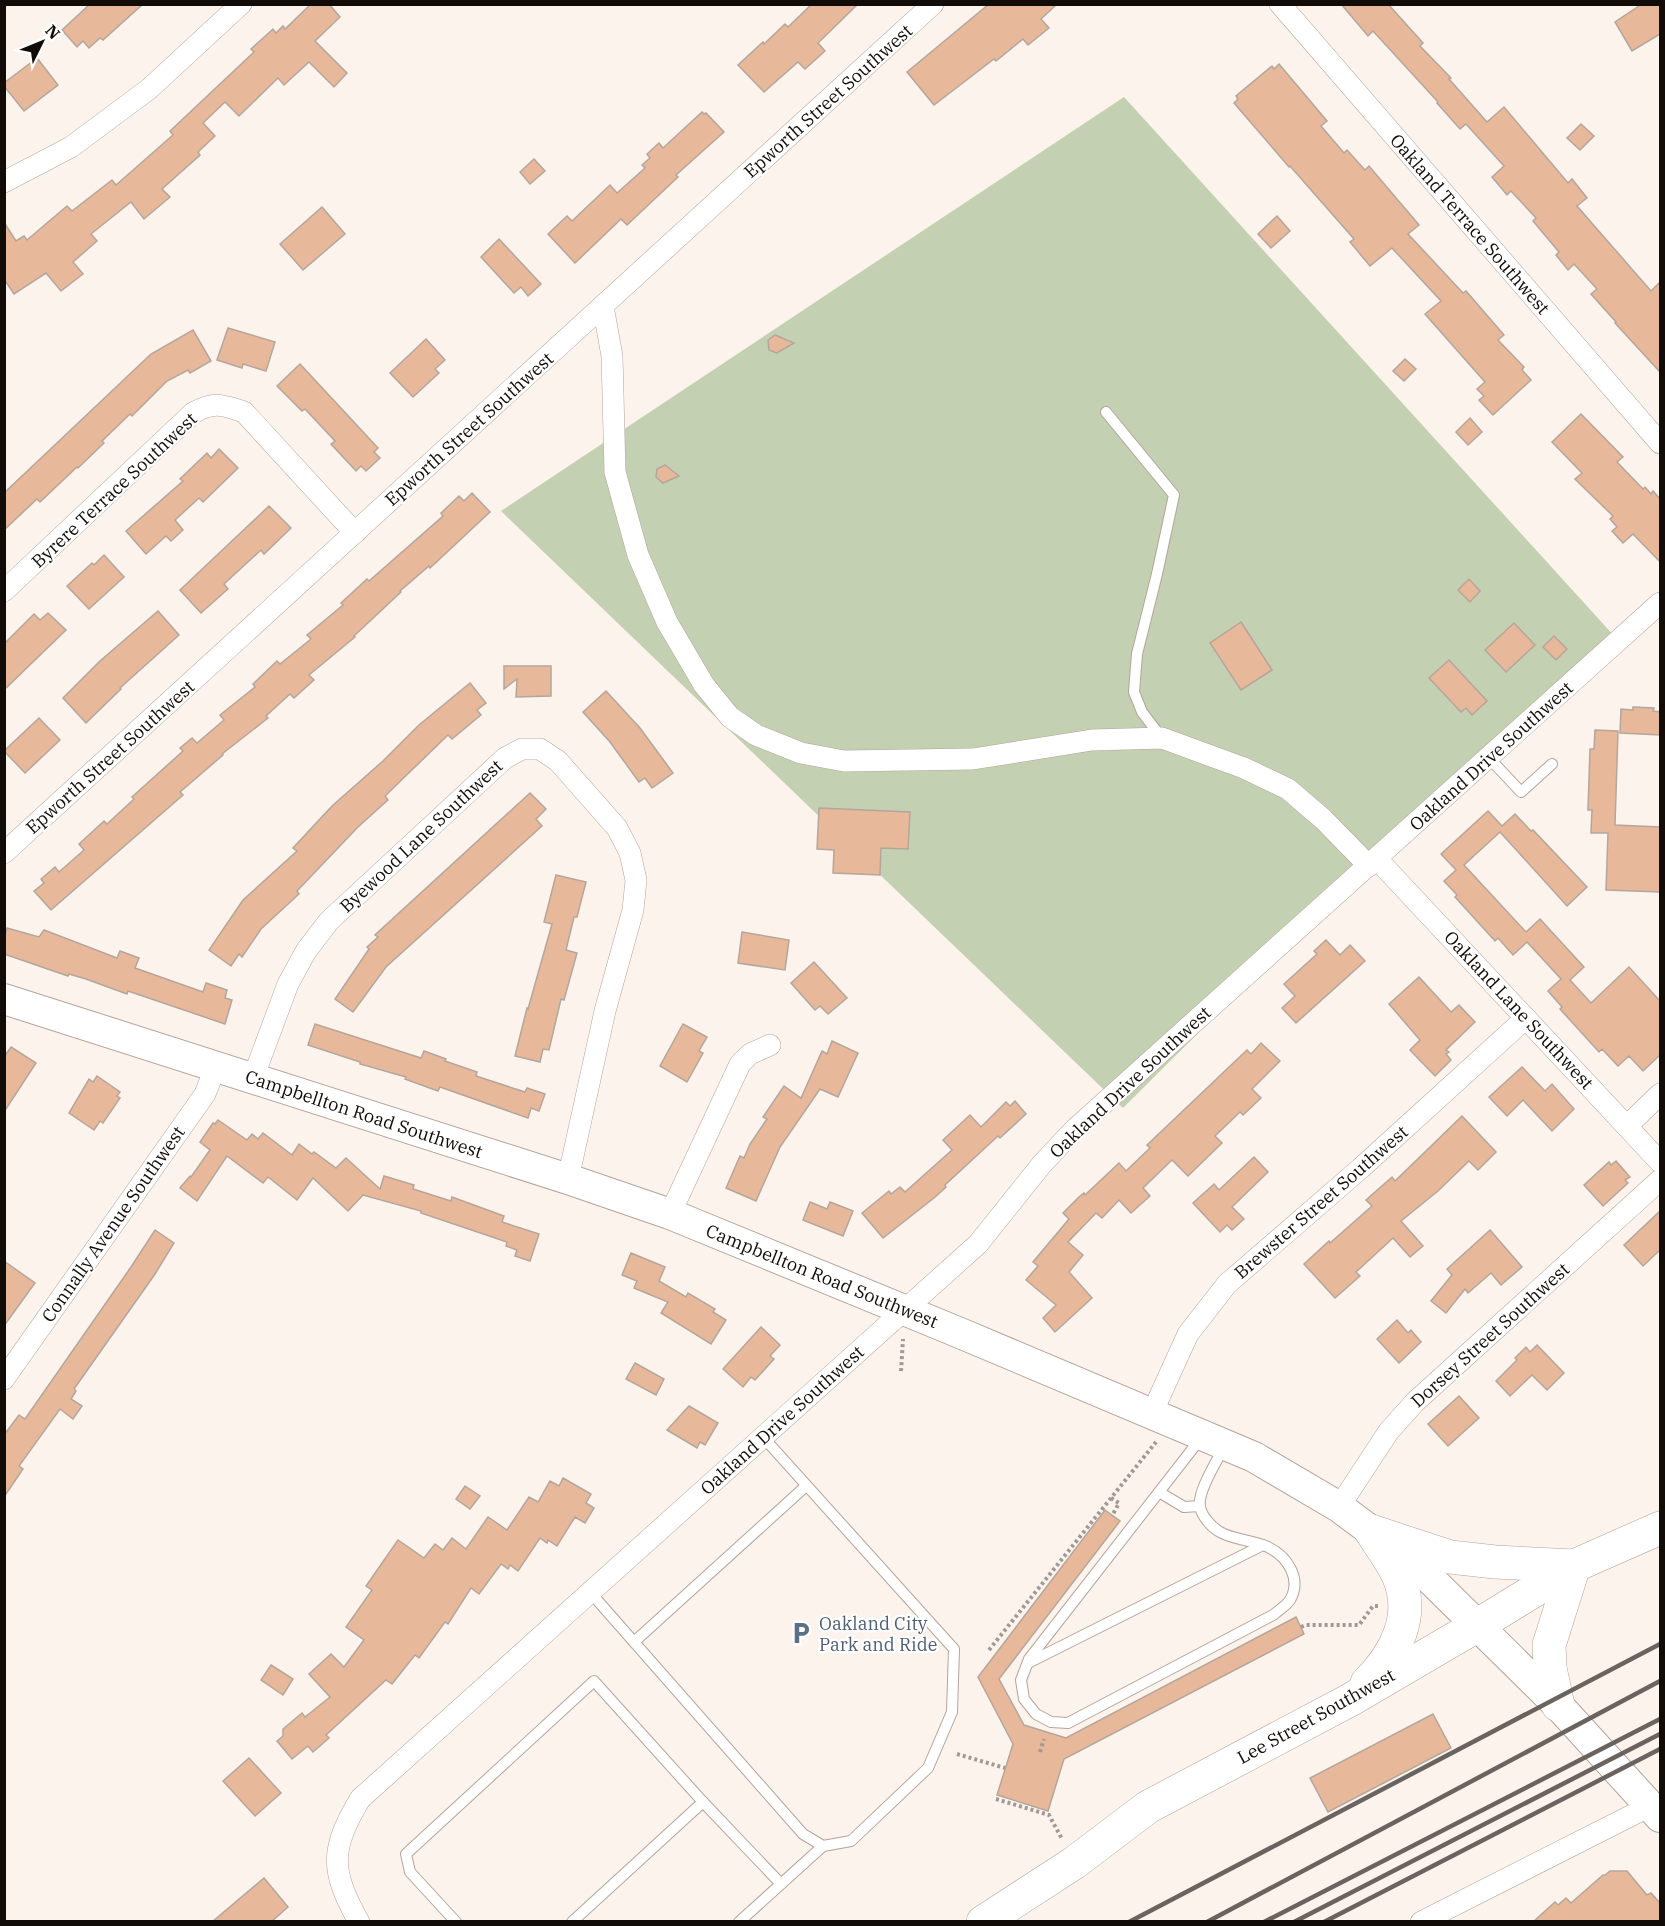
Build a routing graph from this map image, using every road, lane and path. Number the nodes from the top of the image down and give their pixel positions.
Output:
1 (241, 4) edge
2 (933, 4) edge
3 (1280, 4) edge
4 (4, 182) edge
5 (603, 306) junction
6 (1106, 412) dead end
7 (1660, 443) edge
8 (356, 533) junction
9 (4, 591) edge
10 (1660, 603) edge
11 (1162, 738) junction
12 (1489, 758) junction
13 (1552, 764) dead end
14 (4, 853) edge
15 (1373, 862) junction
16 (4, 999) edge
17 (1526, 1018) junction
18 (770, 1045) dead end
19 (216, 1066) junction
20 (253, 1078) junction
21 (1660, 1094) edge
22 (1627, 1126) junction
23 (1660, 1162) edge
24 (568, 1179) junction
25 (1660, 1180) edge
26 (670, 1214) junction
27 (906, 1311) junction
28 (4, 1378) edge
29 (1162, 1417) junction
30 (763, 1437) junction
31 (1214, 1440) junction
32 (806, 1486) junction
33 (1159, 1492) junction
34 (1111, 1498) junction
35 (1200, 1506) junction
36 (1339, 1507) junction
37 (1112, 1515) dead end
38 (1660, 1528) edge
39 (1371, 1531) junction
40 (1263, 1545) junction
41 (1574, 1566) junction
42 (590, 1592) junction
43 (1382, 1606) dead end
44 (1478, 1625) junction
45 (1301, 1627) dead end
46 (634, 1642) junction
47 (989, 1650) dead end
48 (1028, 1663) junction
49 (1350, 1700) junction
50 (1558, 1704) junction
51 (1044, 1739) dead end
52 (1040, 1752) dead end
53 (957, 1754) dead end
54 (1005, 1768) dead end
55 (996, 1799) dead end
56 (703, 1802) junction
57 (1655, 1811) edge
58 (1049, 1815) dead end
59 (823, 1846) junction
60 (781, 1884) junction
61 (359, 1922) edge
62 (456, 1922) edge
63 (572, 1922) edge
64 (740, 1922) edge
65 (983, 1922) edge
66 (1421, 1922) edge

1 - 4 street
2 - 5 street, Epworth Street Southwest
3 - 7 street, Oakland Terrace Southwest
5 - 8 street, Epworth Street Southwest
5 - 11 street
6 - 11 lane
8 - 9 street, Byrere Terrace Southwest
8 - 14 street, Epworth Street Southwest
10 - 12 street, Oakland Drive Southwest
11 - 15 street, Oakland Lane Southwest
12 - 13 lane
12 - 15 street, Oakland Drive Southwest
15 - 17 street, Oakland Lane Southwest
15 - 27 street, Oakland Drive Southwest
16 - 19 main road, Campbellton Road Southwest
17 - 22 street, Oakland Lane Southwest
17 - 29 street, Brewster Street Southwest
18 - 26 street
19 - 20 main road, Campbellton Road Southwest
19 - 28 street, Connally Avenue Southwest
20 - 24 main road, Campbellton Road Southwest
20 - 24 street, Byewood Lane Southwest
21 - 22 street
22 - 23 street, Oakland Lane Southwest
24 - 26 main road, Campbellton Road Southwest
25 - 36 street, Dorsey Street Southwest
26 - 27 main road, Campbellton Road Southwest
27 - 29 main road, Campbellton Road Southwest
27 - 30 street, Oakland Drive Southwest
29 - 31 main road, Campbellton Road Southwest
29 - 34 path
30 - 32 lane
30 - 42 street, Oakland Drive Southwest
31 - 33 lane
31 - 35 lane
31 - 36 main road, Campbellton Road Southwest
32 - 46 lane
32 - 59 lane
33 - 35 lane
33 - 48 lane
34 - 37 path
34 - 47 path
35 - 40 lane
36 - 39 main road, Campbellton Road Southwest
38 - 41 main road, Lee Street Southwest
39 - 41 main road
39 - 44 main road, Campbellton Road Southwest
39 - 49 main road
40 - 48 lane
40 - 48 lane
41 - 44 main road, Lee Street Southwest
41 - 50 main road
42 - 46 lane
42 - 61 street, Oakland Drive Southwest
43 - 45 path
44 - 49 main road, Lee Street Southwest
44 - 50 main road, Campbellton Road Southwest
46 - 59 lane
49 - 65 main road, Lee Street Southwest
50 - 57 main road, Campbellton Road Southwest
51 - 52 path
53 - 54 path
55 - 58 path
56 - 60 lane
56 - 62 lane
56 - 63 lane
57 - 66 street
59 - 60 lane
60 - 64 lane

